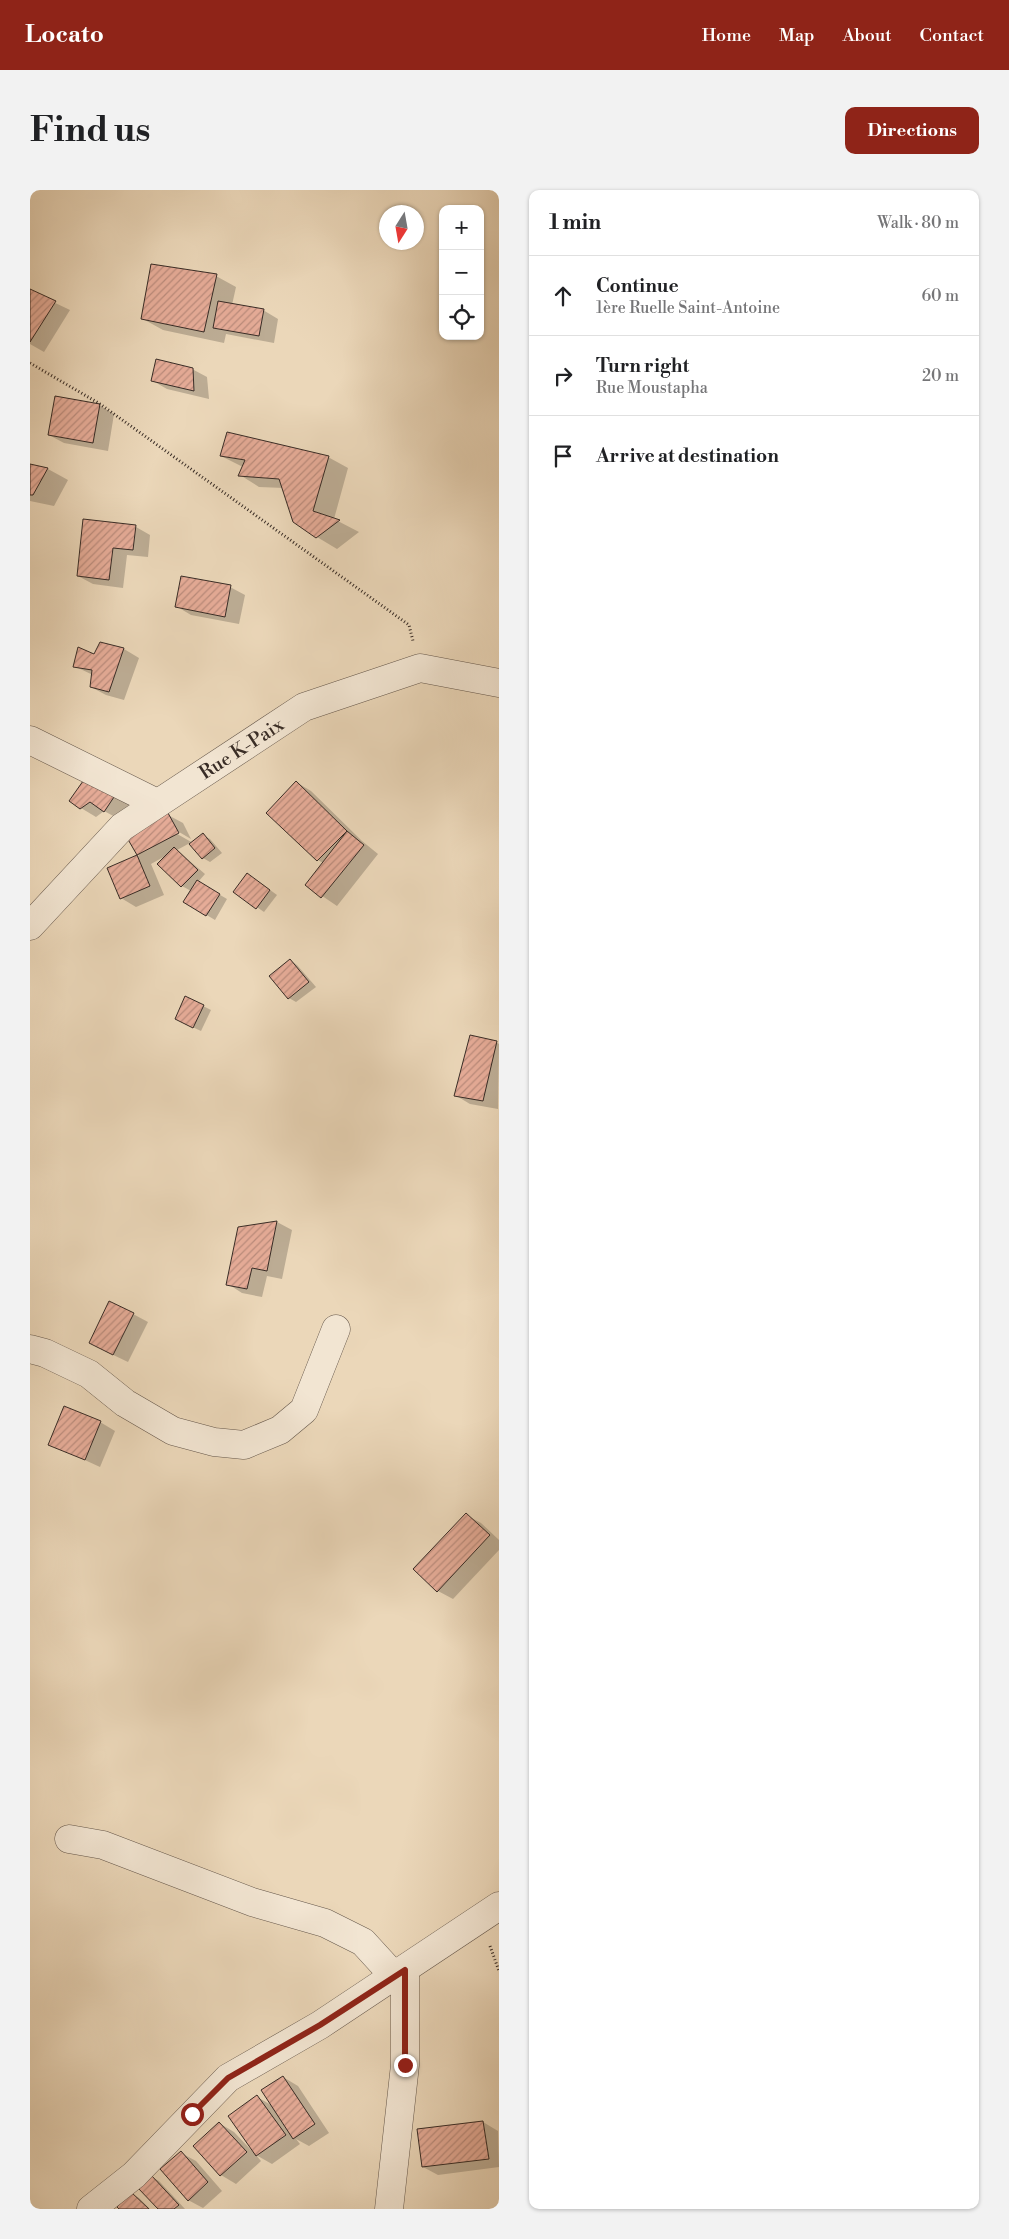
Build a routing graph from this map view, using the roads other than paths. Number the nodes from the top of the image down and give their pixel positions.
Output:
1 (499, 684) edge
2 (30, 740) edge
3 (157, 803) junction
4 (30, 926) edge
5 (336, 1329) dead end
6 (30, 1348) edge
7 (69, 1839) dead end
8 (499, 1906) edge
9 (400, 1974) junction
10 (91, 2209) edge
11 (389, 2209) edge

1 - 3 street, Rue K-Paix
2 - 3 street
3 - 4 street, Rue K-Paix
5 - 6 street
7 - 9 street
8 - 9 street
9 - 10 street
9 - 11 street

